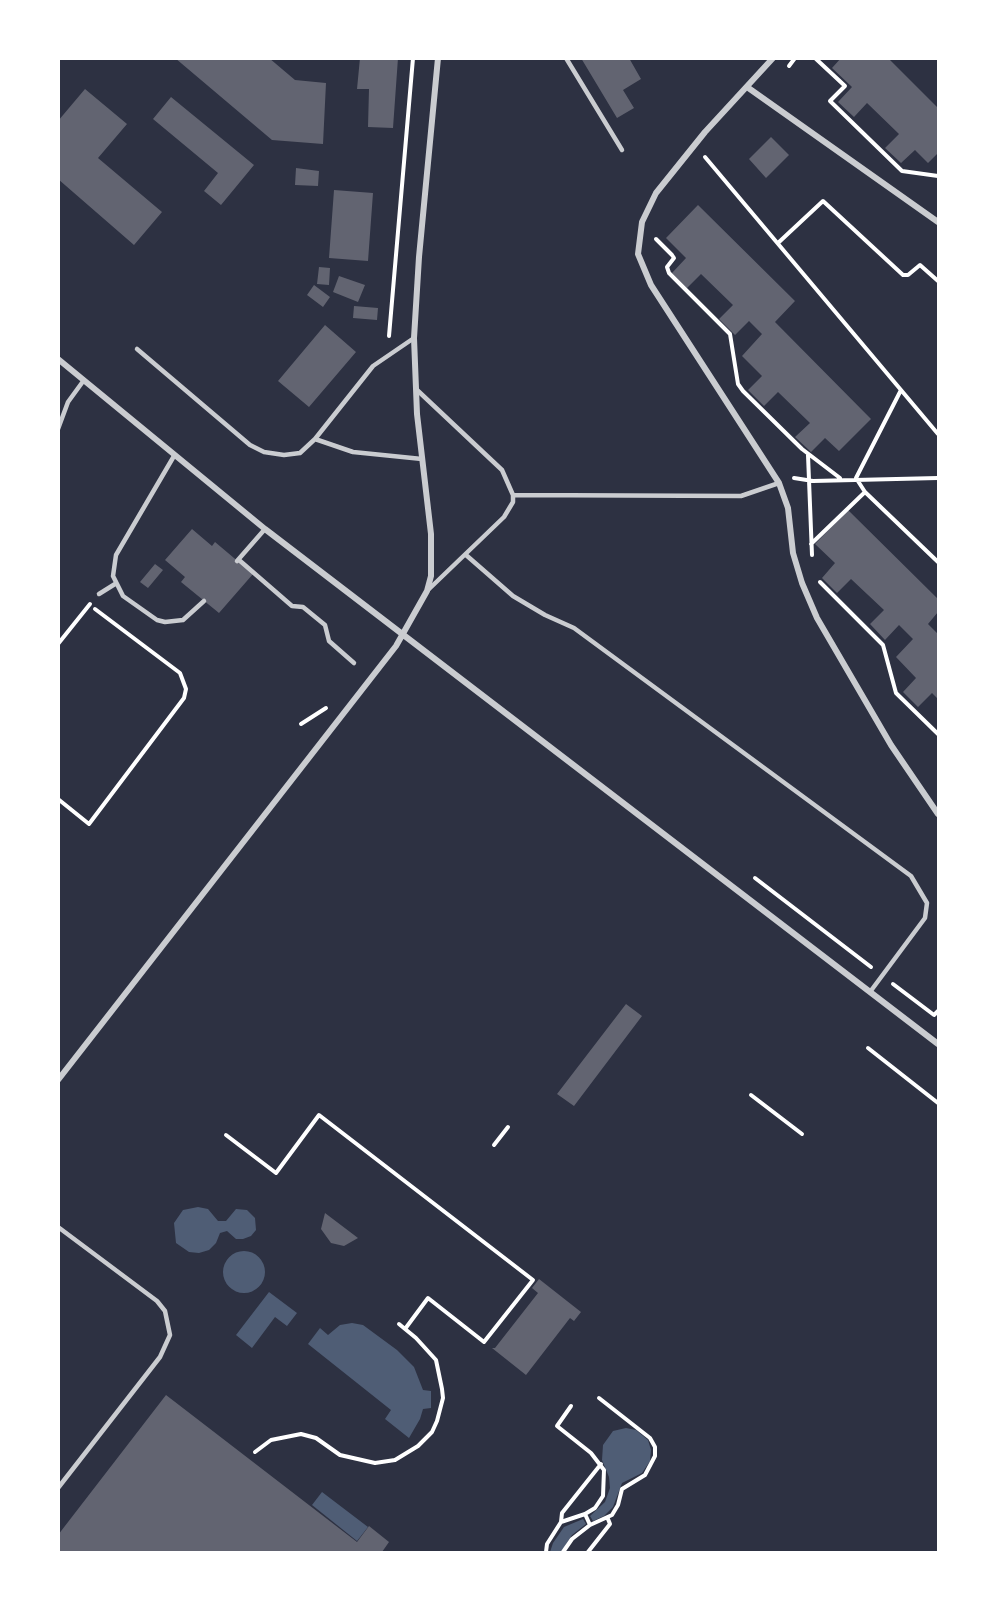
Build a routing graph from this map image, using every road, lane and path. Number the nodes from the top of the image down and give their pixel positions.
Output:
1 (413, 58) edge
2 (438, 58) edge
3 (566, 58) edge
4 (773, 58) edge
5 (815, 58) edge
6 (747, 87) junction
7 (846, 109) dead end
8 (842, 113) junction
9 (712, 147) dead end
10 (622, 150) dead end
11 (939, 176) edge
12 (939, 222) edge
13 (641, 224) junction
14 (778, 243) junction
15 (939, 281) edge
16 (414, 338) junction
17 (382, 344) dead end
18 (137, 349) dead end
19 (58, 359) edge
20 (84, 380) junction
21 (416, 389) junction
22 (901, 390) junction
23 (58, 429) edge
24 (939, 434) edge
25 (315, 439) junction
26 (808, 454) junction
27 (174, 456) junction
28 (422, 459) junction
29 (840, 478) junction
30 (856, 478) junction
31 (939, 478) edge
32 (807, 479) junction
33 (779, 483) junction
34 (865, 492) junction
35 (513, 495) junction
36 (265, 529) junction
37 (811, 544) junction
38 (793, 553) junction
39 (465, 555) junction
40 (939, 562) edge
41 (814, 566) dead end
42 (816, 576) dead end
43 (115, 584) junction
44 (427, 591) junction
45 (99, 594) joint
46 (204, 601) dead end
47 (89, 605) junction
48 (404, 635) junction
49 (58, 644) edge
50 (354, 663) dead end
51 (911, 699) dead end
52 (907, 704) junction
53 (939, 734) edge
54 (58, 799) edge
55 (939, 814) edge
56 (754, 878) dead end
57 (882, 976) junction
58 (870, 992) junction
59 (939, 1011) edge
60 (933, 1017) junction
61 (939, 1019) edge
62 (939, 1044) edge
63 (868, 1048) dead end
64 (58, 1080) edge
65 (751, 1095) dead end
66 (939, 1103) edge
67 (508, 1127) dead end
68 (802, 1134) dead end
69 (226, 1135) dead end
70 (494, 1145) dead end
71 (58, 1227) edge
72 (399, 1324) dead end
73 (405, 1329) junction
74 (599, 1398) dead end
75 (572, 1406) dead end
76 (255, 1452) dead end
77 (601, 1464) junction
78 (58, 1488) edge
79 (585, 1514) junction
80 (608, 1518) junction
81 (561, 1522) junction
82 (590, 1525) junction
83 (546, 1552) edge
84 (563, 1552) edge
85 (588, 1552) edge

1 - 17 path
2 - 16 street
3 - 10 lane
4 - 6 street
5 - 8 path
6 - 12 street
6 - 13 street
7 - 8 path
8 - 11 path
9 - 14 path
13 - 26 path
13 - 33 street
14 - 15 path
14 - 22 path
16 - 21 street
16 - 25 lane
18 - 25 lane
19 - 20 street
20 - 23 lane
20 - 27 street
21 - 28 street
21 - 35 lane
22 - 24 path
22 - 30 path
25 - 28 lane
26 - 29 path
26 - 32 path
27 - 36 street
27 - 43 lane
28 - 44 street
29 - 30 path
29 - 32 path
30 - 31 path
30 - 34 path
32 - 33 path
32 - 37 path
33 - 35 lane
33 - 38 street
34 - 37 path
34 - 40 path
35 - 39 lane
36 - 48 street
36 - 50 lane
37 - 38 path
37 - 41 path
38 - 55 street
39 - 44 lane
39 - 57 lane
42 - 52 path
43 - 45 lane
43 - 46 lane
44 - 48 street
45 - 47 path
47 - 49 path
47 - 54 path
48 - 58 street
48 - 64 street
51 - 52 path
52 - 53 path
56 - 57 path
57 - 58 lane
57 - 60 path
58 - 62 street
59 - 60 path
60 - 61 path
63 - 66 path
65 - 68 path
67 - 70 path
69 - 73 path
71 - 78 lane
72 - 73 path
73 - 76 path
74 - 80 path
75 - 77 path
77 - 79 path
77 - 81 path
79 - 81 path
79 - 82 path
80 - 82 path
80 - 85 path
81 - 83 path
82 - 84 path

